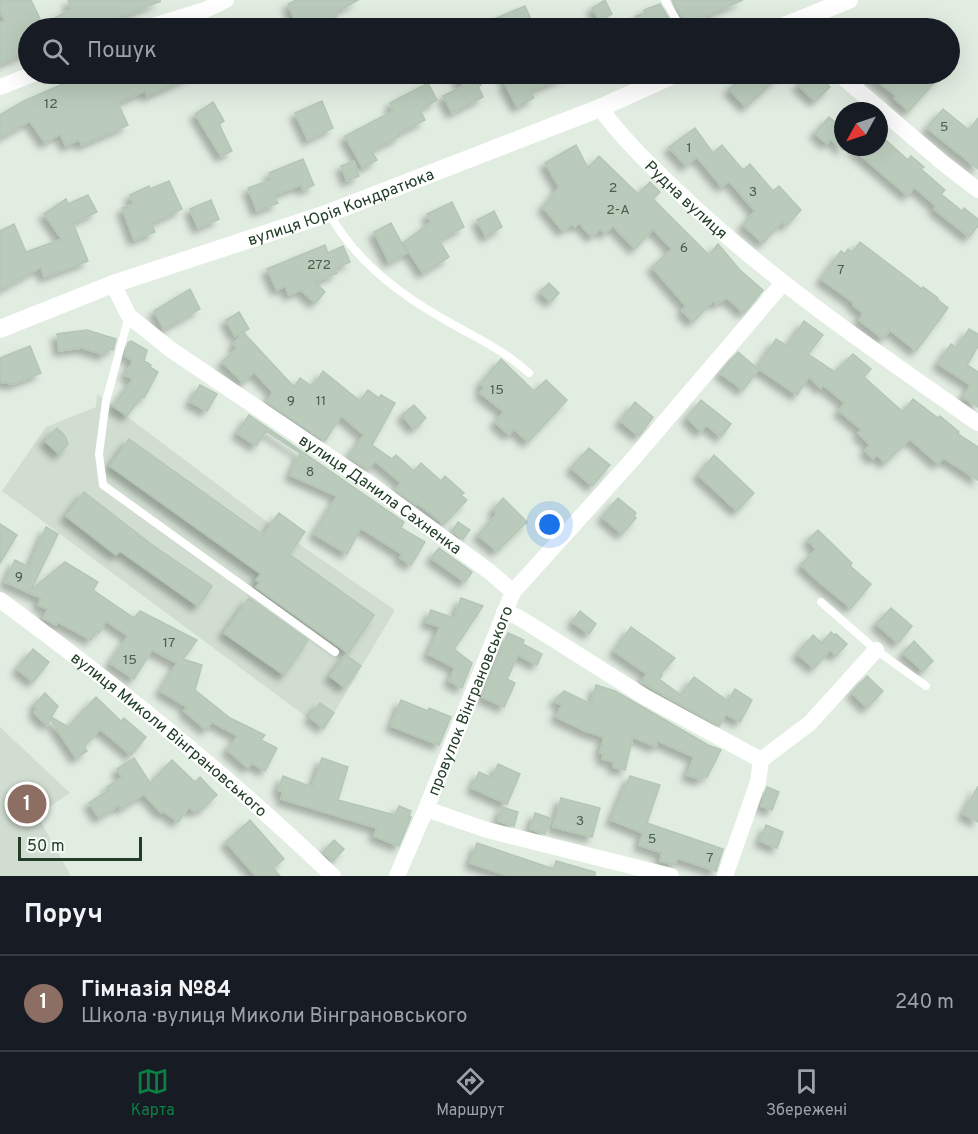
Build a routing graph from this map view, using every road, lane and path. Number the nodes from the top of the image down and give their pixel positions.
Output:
1 (226, 0) edge
2 (665, 0) edge
3 (849, 0) edge
4 (179, 18) edge
5 (675, 18) edge
6 (807, 18) edge
7 (18, 80) edge
8 (653, 84) edge
9 (851, 84) edge
10 (0, 87) edge
11 (600, 108) junction
12 (978, 190) edge
13 (329, 213) junction
14 (783, 283) junction
15 (113, 284) junction
16 (129, 316) junction
17 (0, 329) edge
18 (529, 373) dead end
19 (978, 423) edge
20 (513, 592) junction
21 (0, 600) edge
22 (821, 602) dead end
23 (504, 612) junction
24 (876, 650) junction
25 (335, 652) dead end
26 (926, 686) dead end
27 (760, 760) junction
28 (426, 809) junction
29 (333, 876) edge
30 (397, 876) edge
31 (671, 876) edge
32 (725, 876) edge

1 - 4 street
2 - 5 lane
3 - 6 street
7 - 10 street
8 - 11 street, вулиця Юрія Кондратюка
9 - 12 street
11 - 13 street, вулиця Юрія Кондратюка
11 - 14 street, Рудна вулиця
13 - 15 street, вулиця Юрія Кондратюка
13 - 18 lane
14 - 19 street, Рудна вулиця
14 - 20 street
15 - 16 street, вулиця Данила Сахненка
15 - 17 street, вулиця Юрія Кондратюка
16 - 20 street, вулиця Данила Сахненка
16 - 25 lane
20 - 23 street, провулок Вінграновського
21 - 29 street, вулиця Миколи Вінграновського
22 - 24 lane
23 - 27 street
23 - 28 street, провулок Вінграновського
24 - 26 lane
24 - 27 street
27 - 32 street
28 - 30 street, провулок Вінграновського
28 - 31 street, провулок Вінграновського

